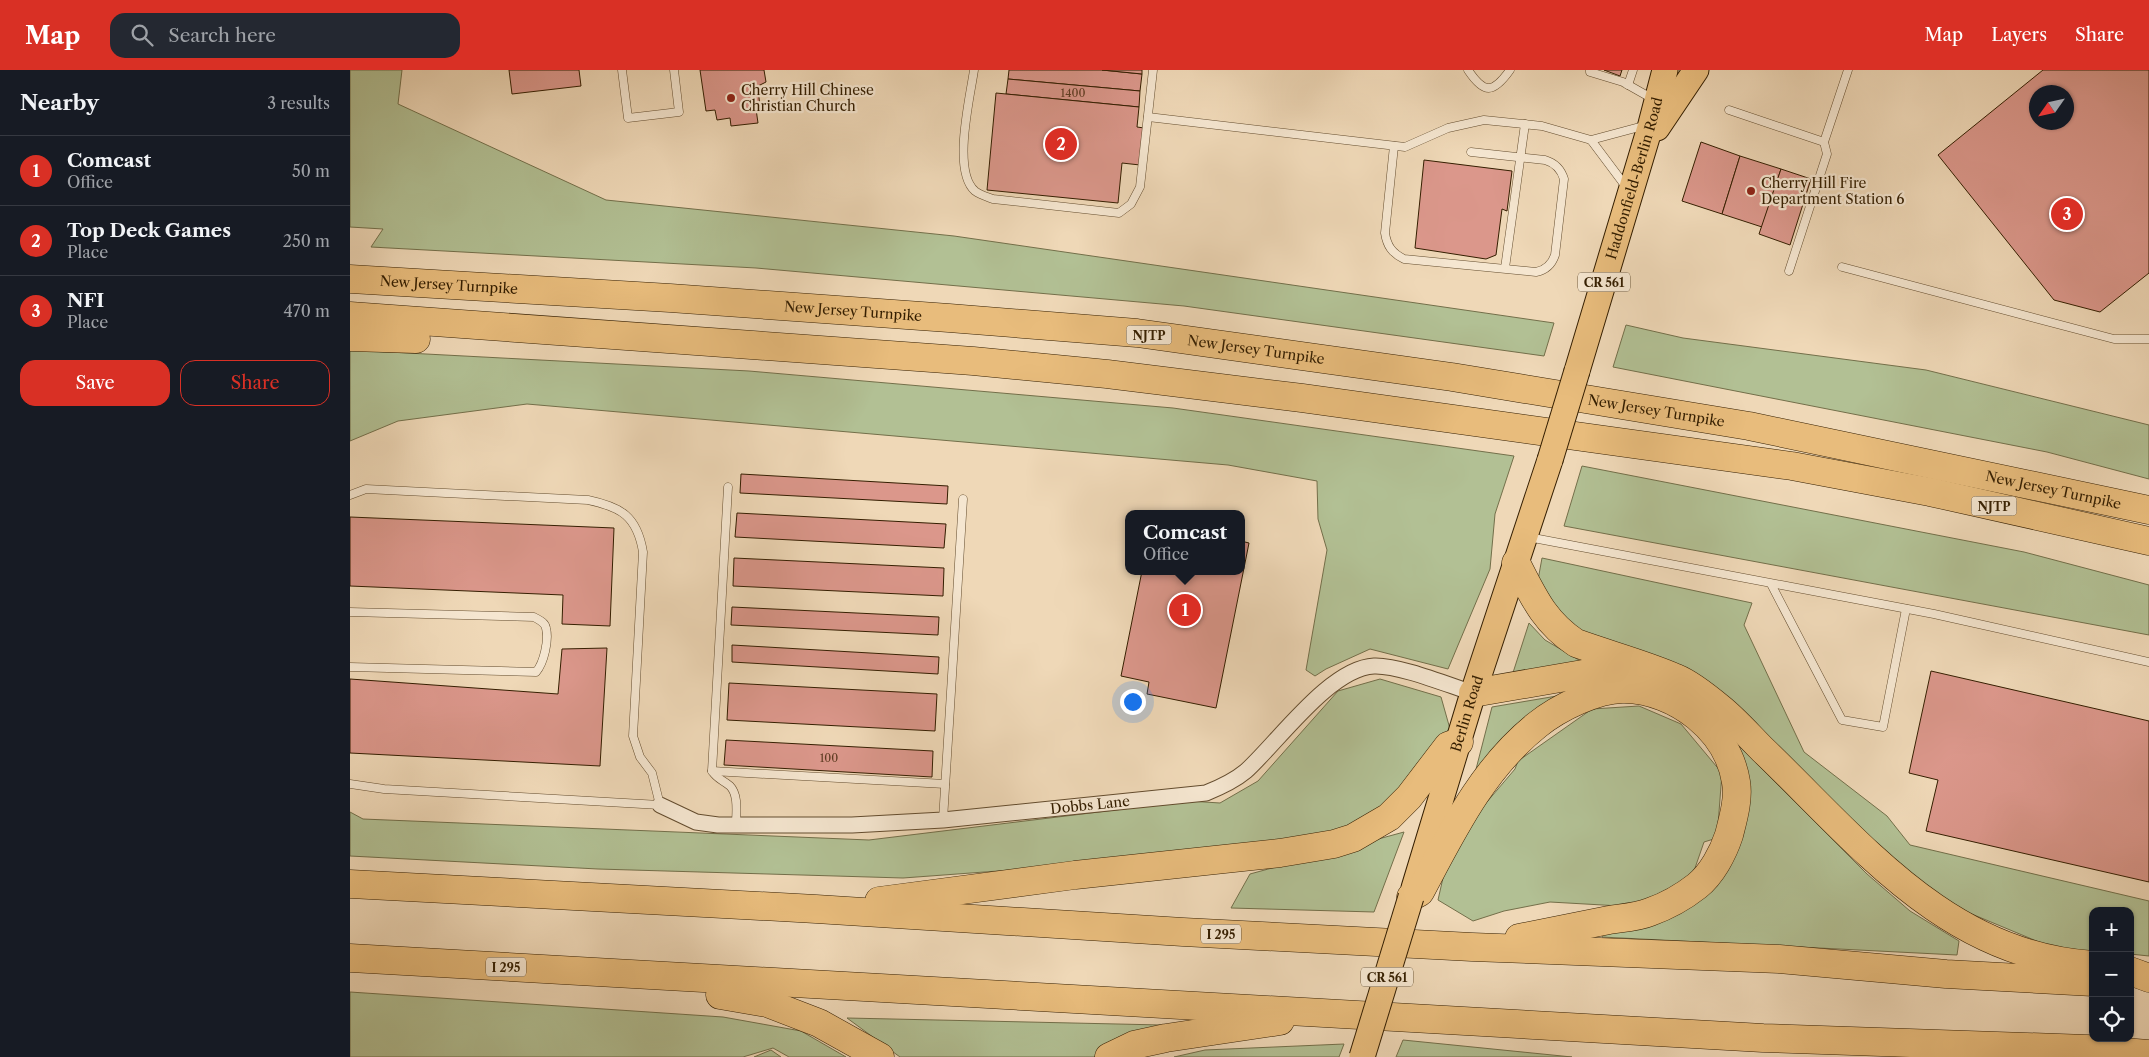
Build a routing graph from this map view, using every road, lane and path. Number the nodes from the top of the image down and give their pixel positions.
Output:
1 (622, 70) edge
2 (674, 70) edge
3 (974, 70) edge
4 (1154, 70) edge
5 (1468, 70) edge
6 (1510, 70) edge
7 (1590, 70) edge
8 (1633, 70) edge
9 (1665, 70) edge
10 (1696, 70) edge
11 (1848, 70) edge
12 (1628, 85) junction
13 (1729, 110) dead end
14 (1148, 117) junction
15 (1525, 124) junction
16 (1651, 124) junction
17 (1591, 140) junction
18 (1824, 142) junction
19 (1394, 146) junction
20 (1471, 152) dead end
21 (1520, 157) junction
22 (1631, 192) junction
23 (1842, 267) dead end
24 (1505, 268) junction
25 (1788, 271) dead end
26 (350, 279) edge
27 (350, 316) edge
28 (608, 336) junction
29 (350, 337) edge
30 (2149, 339) edge
31 (1577, 371) joint
32 (728, 486) dead end
33 (350, 495) edge
34 (963, 499) dead end
35 (2060, 506) junction
36 (2149, 510) edge
37 (1525, 536) junction
38 (2149, 541) edge
39 (1516, 563) junction
40 (1771, 584) junction
41 (1906, 609) junction
42 (350, 612) edge
43 (2149, 662) edge
44 (1639, 665) junction
45 (350, 667) edge
46 (1473, 693) junction
47 (1458, 742) junction
48 (712, 771) junction
49 (350, 784) edge
50 (945, 784) junction
51 (660, 806) junction
52 (943, 820) junction
53 (736, 825) junction
54 (350, 884) edge
55 (1411, 897) junction
56 (816, 909) junction
57 (1472, 947) junction
58 (350, 958) edge
59 (2089, 965) edge
60 (2134, 973) edge
61 (662, 975) junction
62 (2149, 978) edge
63 (2089, 982) edge
64 (2134, 984) edge
65 (2149, 986) edge
66 (1331, 1013) junction
67 (2087, 1049) junction
68 (2149, 1054) edge
69 (880, 1057) edge
70 (1109, 1057) edge
71 (1362, 1057) edge
72 (1949, 1057) edge

1 - 2 lane
3 - 14 lane
4 - 14 lane
5 - 6 lane
7 - 12 lane
8 - 12 lane
9 - 16 main road, Haddonfield-Berlin Road / CR 561
10 - 16 main road
11 - 18 lane
12 - 16 lane
13 - 18 lane
14 - 19 lane
15 - 17 lane
15 - 19 lane
15 - 21 lane
16 - 17 lane
16 - 22 main road, Haddonfield-Berlin Road / CR 561
17 - 22 lane
18 - 25 lane
19 - 24 lane
20 - 21 lane
21 - 24 lane
21 - 24 lane
22 - 31 main road, Haddonfield-Berlin Road / CR 561
23 - 30 lane
26 - 35 highway, New Jersey Turnpike / NJTP
27 - 28 highway, New Jersey Turnpike / NJTP
28 - 29 highway
28 - 35 highway, New Jersey Turnpike / NJTP
31 - 37 main road, Berlin Road / CR 561, bridge
32 - 48 lane
33 - 51 lane
34 - 50 lane
35 - 36 highway, New Jersey Turnpike / NJTP
35 - 38 highway, New Jersey Turnpike / NJTP
37 - 39 main road, Berlin Road / CR 561
37 - 40 lane
39 - 44 highway
39 - 46 main road, Berlin Road / CR 561
40 - 41 lane
40 - 41 lane
41 - 43 lane
42 - 45 lane
44 - 46 highway
44 - 59 highway
46 - 47 main road, Berlin Road / CR 561
46 - 52 street, Dobbs Lane
47 - 55 main road, Berlin Road / CR 561
47 - 56 highway
48 - 50 lane
48 - 53 lane
49 - 51 lane
50 - 52 lane
51 - 53 street, Dobbs Lane
52 - 53 street, Dobbs Lane
54 - 56 highway, I 295
55 - 57 highway
55 - 71 main road, Berlin Road / CR 561, bridge
56 - 57 highway, I 295
57 - 63 highway, I 295
58 - 61 highway, I 295
60 - 62 highway
61 - 66 highway, I 295
61 - 69 highway
64 - 65 highway
66 - 67 highway, I 295
66 - 70 highway
67 - 68 highway, I 295
67 - 72 highway

